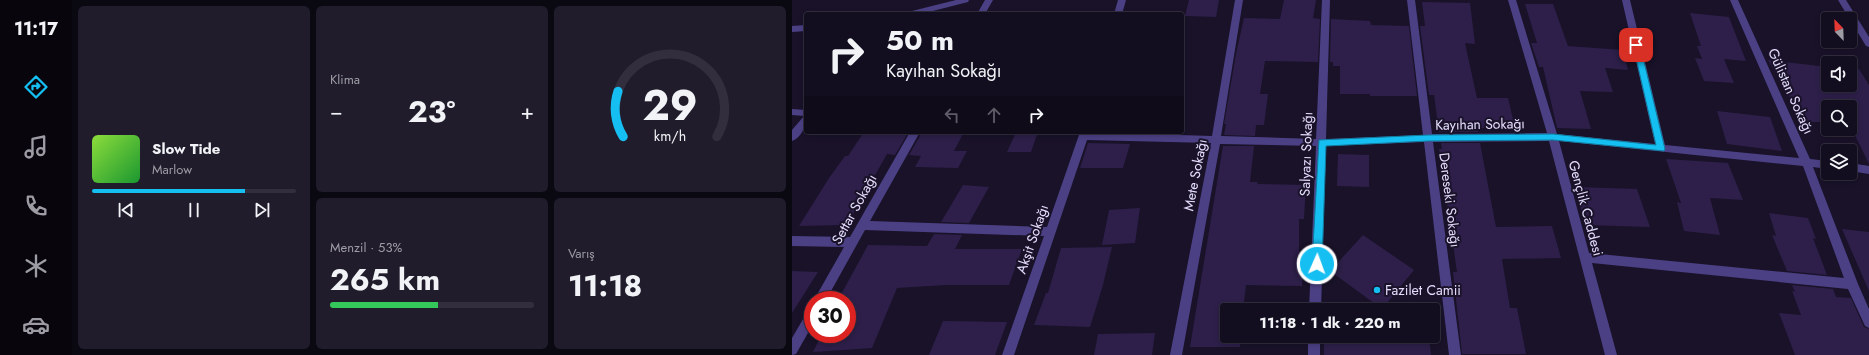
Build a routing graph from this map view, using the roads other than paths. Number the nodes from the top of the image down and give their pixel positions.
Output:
1 (965, 0) edge
2 (989, 0) edge
3 (1122, 0) edge
4 (1239, 0) edge
5 (1326, 0) edge
6 (1411, 0) edge
7 (1512, 0) edge
8 (1626, 0) edge
9 (1734, 0) edge
10 (1842, 0) edge
11 (919, 12) edge
12 (982, 12) edge
13 (1119, 12) edge
14 (804, 28) edge
15 (792, 29) edge
16 (1869, 44) edge
17 (792, 112) edge
18 (804, 113) edge
19 (804, 122) edge
20 (914, 134) edge
21 (1084, 134) edge
22 (792, 137) edge
23 (1553, 137) junction
24 (1428, 138) junction
25 (1216, 140) junction
26 (1322, 143) junction
27 (1661, 149) junction
28 (1806, 162) junction
29 (1821, 164) edge
30 (1857, 168) edge
31 (1869, 170) edge
32 (862, 225) junction
33 (1050, 232) junction
34 (792, 241) edge
35 (853, 242) junction
36 (1585, 257) junction
37 (1852, 284) junction
38 (825, 291) edge
39 (1315, 303) edge
40 (1869, 322) edge
41 (804, 329) edge
42 (1314, 343) edge
43 (792, 350) edge
44 (1008, 355) edge
45 (1176, 355) edge
46 (1314, 355) edge
47 (1455, 355) edge
48 (1611, 355) edge

1 - 11 street
2 - 12 street
3 - 13 street
4 - 25 street, Mete Sokağı
5 - 26 street, Salyazı Sokağı
6 - 24 street, Dereseki Sokağı
7 - 23 street, Gençlik Caddesi
8 - 27 street
9 - 28 street, Gülistan Sokağı
10 - 16 street
14 - 15 street
17 - 18 street
19 - 22 street
20 - 32 street, Settar Sokağı
21 - 25 street, Kayıhan Sokağı
21 - 33 street, Akşit Sokağı
23 - 24 street, Kayıhan Sokağı
23 - 27 street, Kayıhan Sokağı
23 - 36 street, Gençlik Caddesi
24 - 26 street, Kayıhan Sokağı
24 - 47 street, Dereseki Sokağı
25 - 26 street, Kayıhan Sokağı
25 - 45 street, Mete Sokağı
26 - 39 street, Salyazı Sokağı
27 - 28 street, Kayıhan Sokağı
28 - 29 street, Kayıhan Sokağı
28 - 37 street, Gülistan Sokağı
30 - 31 street
32 - 33 street
32 - 35 street, Settar Sokağı
33 - 44 street, Akşit Sokağı
34 - 35 street
35 - 38 street, Settar Sokağı
36 - 37 street
36 - 48 street, Gençlik Caddesi
37 - 40 street, Gülistan Sokağı
41 - 43 street
42 - 46 street

